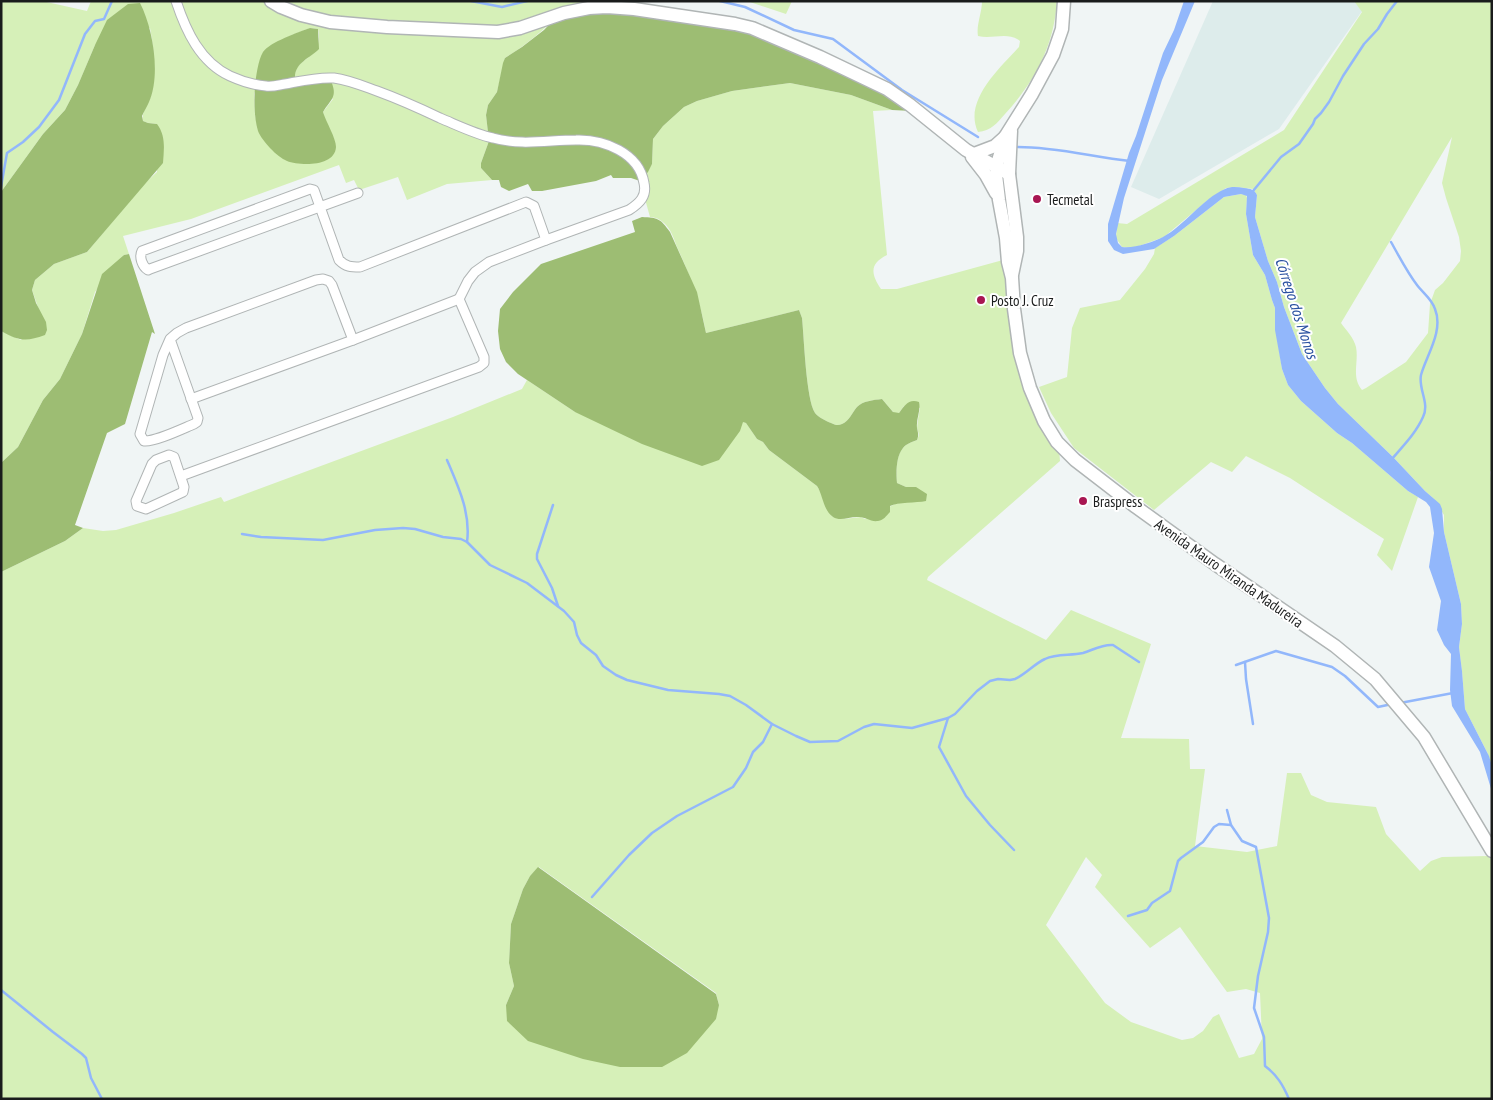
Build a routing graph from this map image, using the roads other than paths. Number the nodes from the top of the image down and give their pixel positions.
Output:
1 (176, 1) edge
2 (271, 1) edge
3 (1064, 1) edge
4 (1008, 133) junction
5 (970, 152) junction
6 (997, 168) junction
7 (1009, 174) junction
8 (358, 193) dead end
9 (999, 200) junction
10 (320, 207) junction
11 (546, 240) junction
12 (1012, 278) junction
13 (459, 298) junction
14 (170, 339) junction
15 (353, 340) junction
16 (191, 399) junction
17 (181, 476) junction
18 (1492, 851) edge

1 - 11 street
2 - 5 main road
3 - 4 main road, Avenida Mauro Miranda Madureira
4 - 5 main road
4 - 6 main road, Avenida Mauro Miranda Madureira
4 - 7 main road, Avenida Mauro Miranda Madureira
5 - 6 main road
5 - 9 main road
6 - 7 main road
6 - 9 main road, Avenida Mauro Miranda Madureira
7 - 12 main road, Avenida Mauro Miranda Madureira
8 - 10 street
9 - 12 main road, Avenida Mauro Miranda Madureira
10 - 10 street
10 - 11 street
11 - 13 street
12 - 18 main road, Avenida Mauro Miranda Madureira
13 - 15 street
13 - 17 street
14 - 15 street
14 - 16 street
14 - 16 street
15 - 16 street
17 - 17 street

